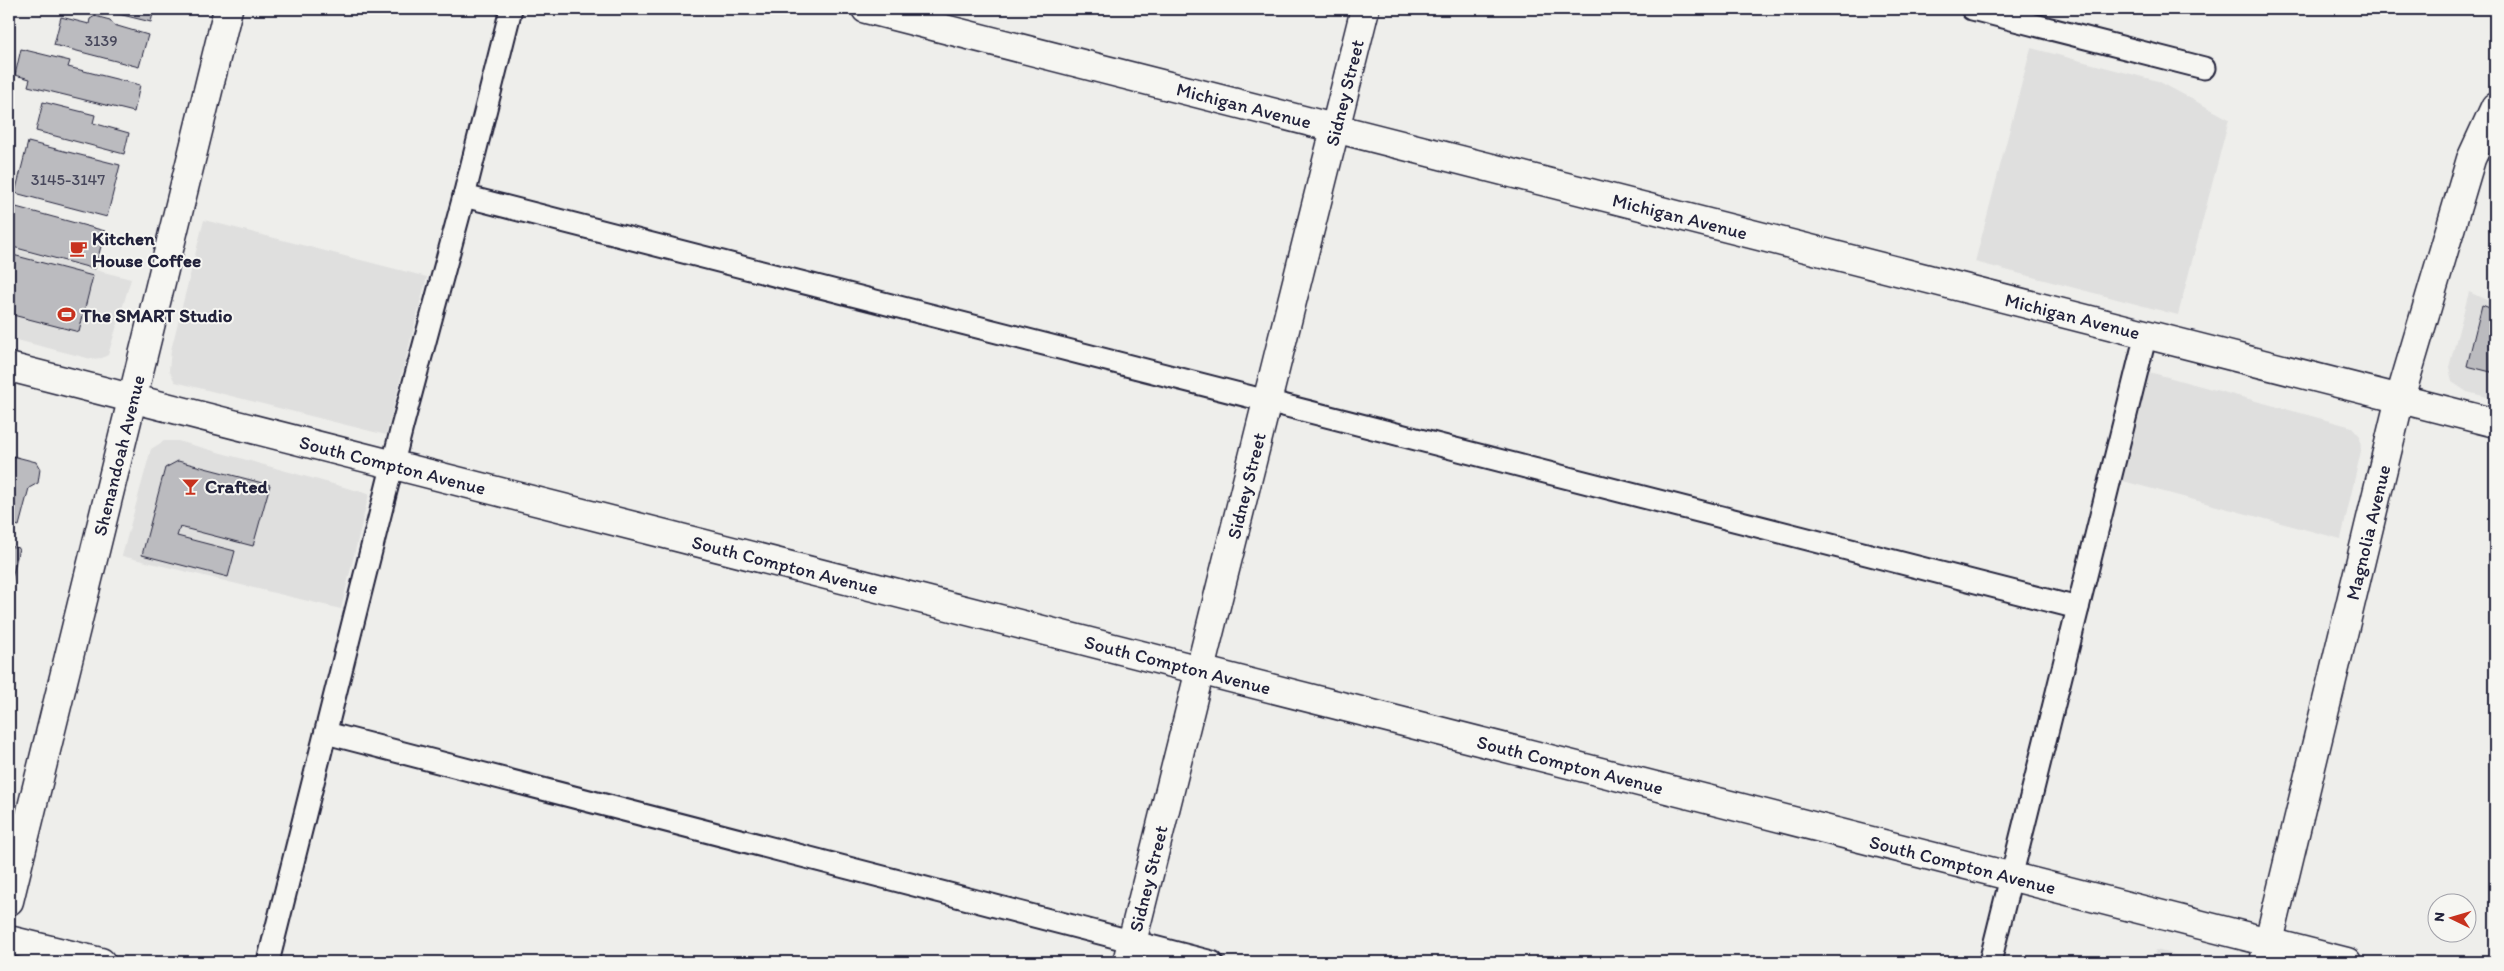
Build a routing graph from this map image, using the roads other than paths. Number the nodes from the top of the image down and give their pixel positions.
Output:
1 (228, 9) edge
2 (511, 9) edge
3 (866, 9) edge
4 (1365, 9) edge
5 (1972, 9) edge
6 (2204, 68) dead end
7 (2495, 107) edge
8 (1336, 128) junction
9 (464, 196) junction
10 (2146, 334) junction
11 (9, 367) edge
12 (132, 398) junction
13 (2400, 398) junction
14 (1268, 402) junction
15 (2495, 423) edge
16 (393, 465) junction
17 (2078, 608) junction
18 (1200, 670) junction
19 (326, 733) junction
20 (2012, 877) junction
21 (9, 901) edge
22 (9, 940) edge
23 (1130, 952) edge
24 (2266, 952) edge
25 (101, 962) edge
26 (268, 962) edge
27 (1212, 962) edge
28 (1990, 962) edge
29 (2347, 962) edge

1 - 12 street, Shenandoah Avenue
2 - 9 lane
3 - 8 street, Michigan Avenue
4 - 8 street, Sidney Street
5 - 6 lane
7 - 13 street, Magnolia Avenue
8 - 10 street, Michigan Avenue
8 - 14 street, Sidney Street
9 - 14 lane
9 - 16 lane
10 - 13 street, Michigan Avenue
10 - 17 lane
11 - 12 street, South Compton Avenue
12 - 16 street, South Compton Avenue
12 - 21 street, Shenandoah Avenue
13 - 15 street, Michigan Avenue
13 - 24 street, Magnolia Avenue
14 - 17 lane
14 - 18 street, Sidney Street
16 - 18 street, South Compton Avenue
16 - 19 lane
17 - 20 lane
18 - 20 street, South Compton Avenue
18 - 23 street, Sidney Street
19 - 23 lane
19 - 26 lane
20 - 24 street, South Compton Avenue
20 - 28 lane
22 - 25 street
23 - 27 lane
24 - 29 street, South Compton Avenue

